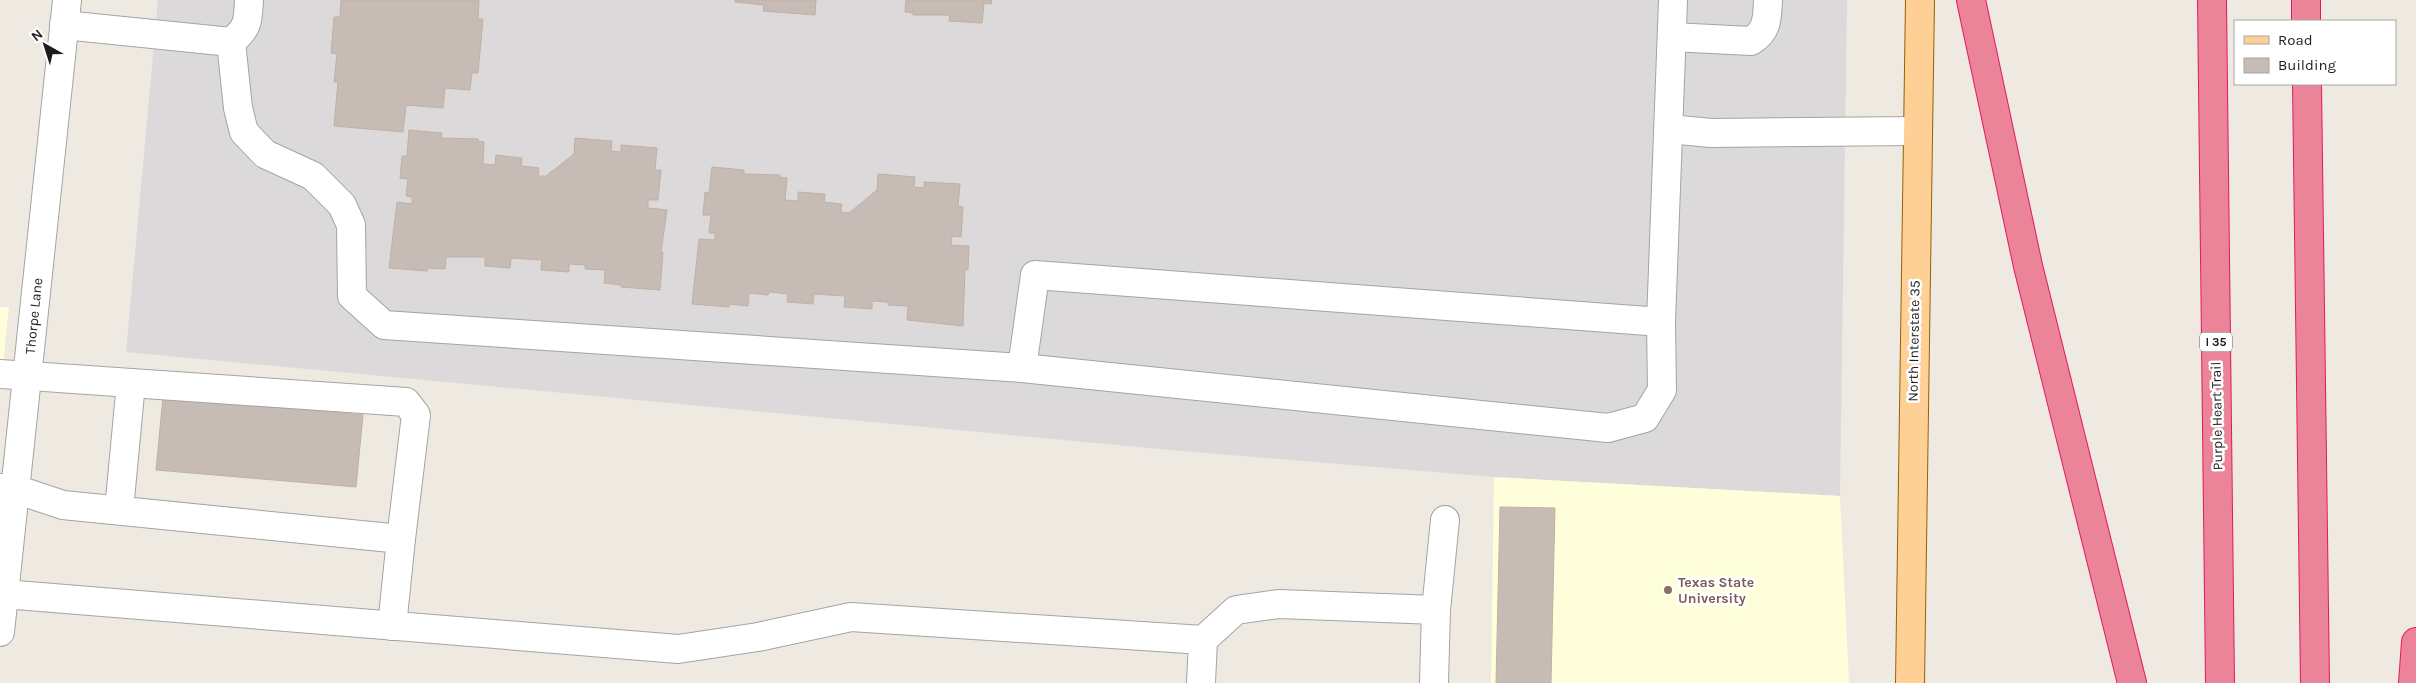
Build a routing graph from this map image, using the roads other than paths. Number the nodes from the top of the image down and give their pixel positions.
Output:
1 (249, 0) edge
2 (1673, 0) edge
3 (1768, 0) edge
4 (1920, 0) edge
5 (1971, 0) edge
6 (2212, 0) edge
7 (2306, 0) edge
8 (66, 13) edge
9 (2306, 20) edge
10 (1672, 38) junction
11 (231, 42) junction
12 (2307, 85) edge
13 (1669, 129) junction
14 (1917, 132) junction
15 (1661, 322) junction
16 (1022, 368) junction
17 (0, 374) edge
18 (27, 376) junction
19 (130, 383) junction
20 (8, 488) edge
21 (120, 510) junction
22 (1445, 520) dead end
23 (401, 539) junction
24 (3, 567) edge
25 (4, 594) junction
26 (1436, 610) junction
27 (392, 626) junction
28 (0, 632) edge
29 (1203, 640) junction
30 (2416, 642) edge
31 (1201, 683) edge
32 (1434, 683) edge
33 (1910, 683) edge
34 (2132, 683) edge
35 (2220, 683) edge
36 (2315, 683) edge
37 (2413, 683) edge

1 - 11 street
2 - 10 street
3 - 10 street
4 - 14 main road, North Interstate 35
5 - 34 highway
6 - 35 highway, Purple Heart Trail / I 35
7 - 9 highway
8 - 11 street
8 - 18 street, Thorpe Lane
10 - 13 street
11 - 16 street
12 - 36 highway
13 - 14 street
13 - 15 street
14 - 33 main road, North Interstate 35
15 - 16 street
15 - 16 street
17 - 18 street
18 - 19 street
18 - 20 street, Thorpe Lane
19 - 21 street
19 - 23 street
20 - 21 street
20 - 24 street, Thorpe Lane
21 - 23 street
22 - 26 street
23 - 27 street
24 - 25 street, Thorpe Lane
25 - 27 street
25 - 28 street, Thorpe Lane
26 - 29 street
26 - 32 street
27 - 29 street
29 - 31 street
30 - 37 highway

